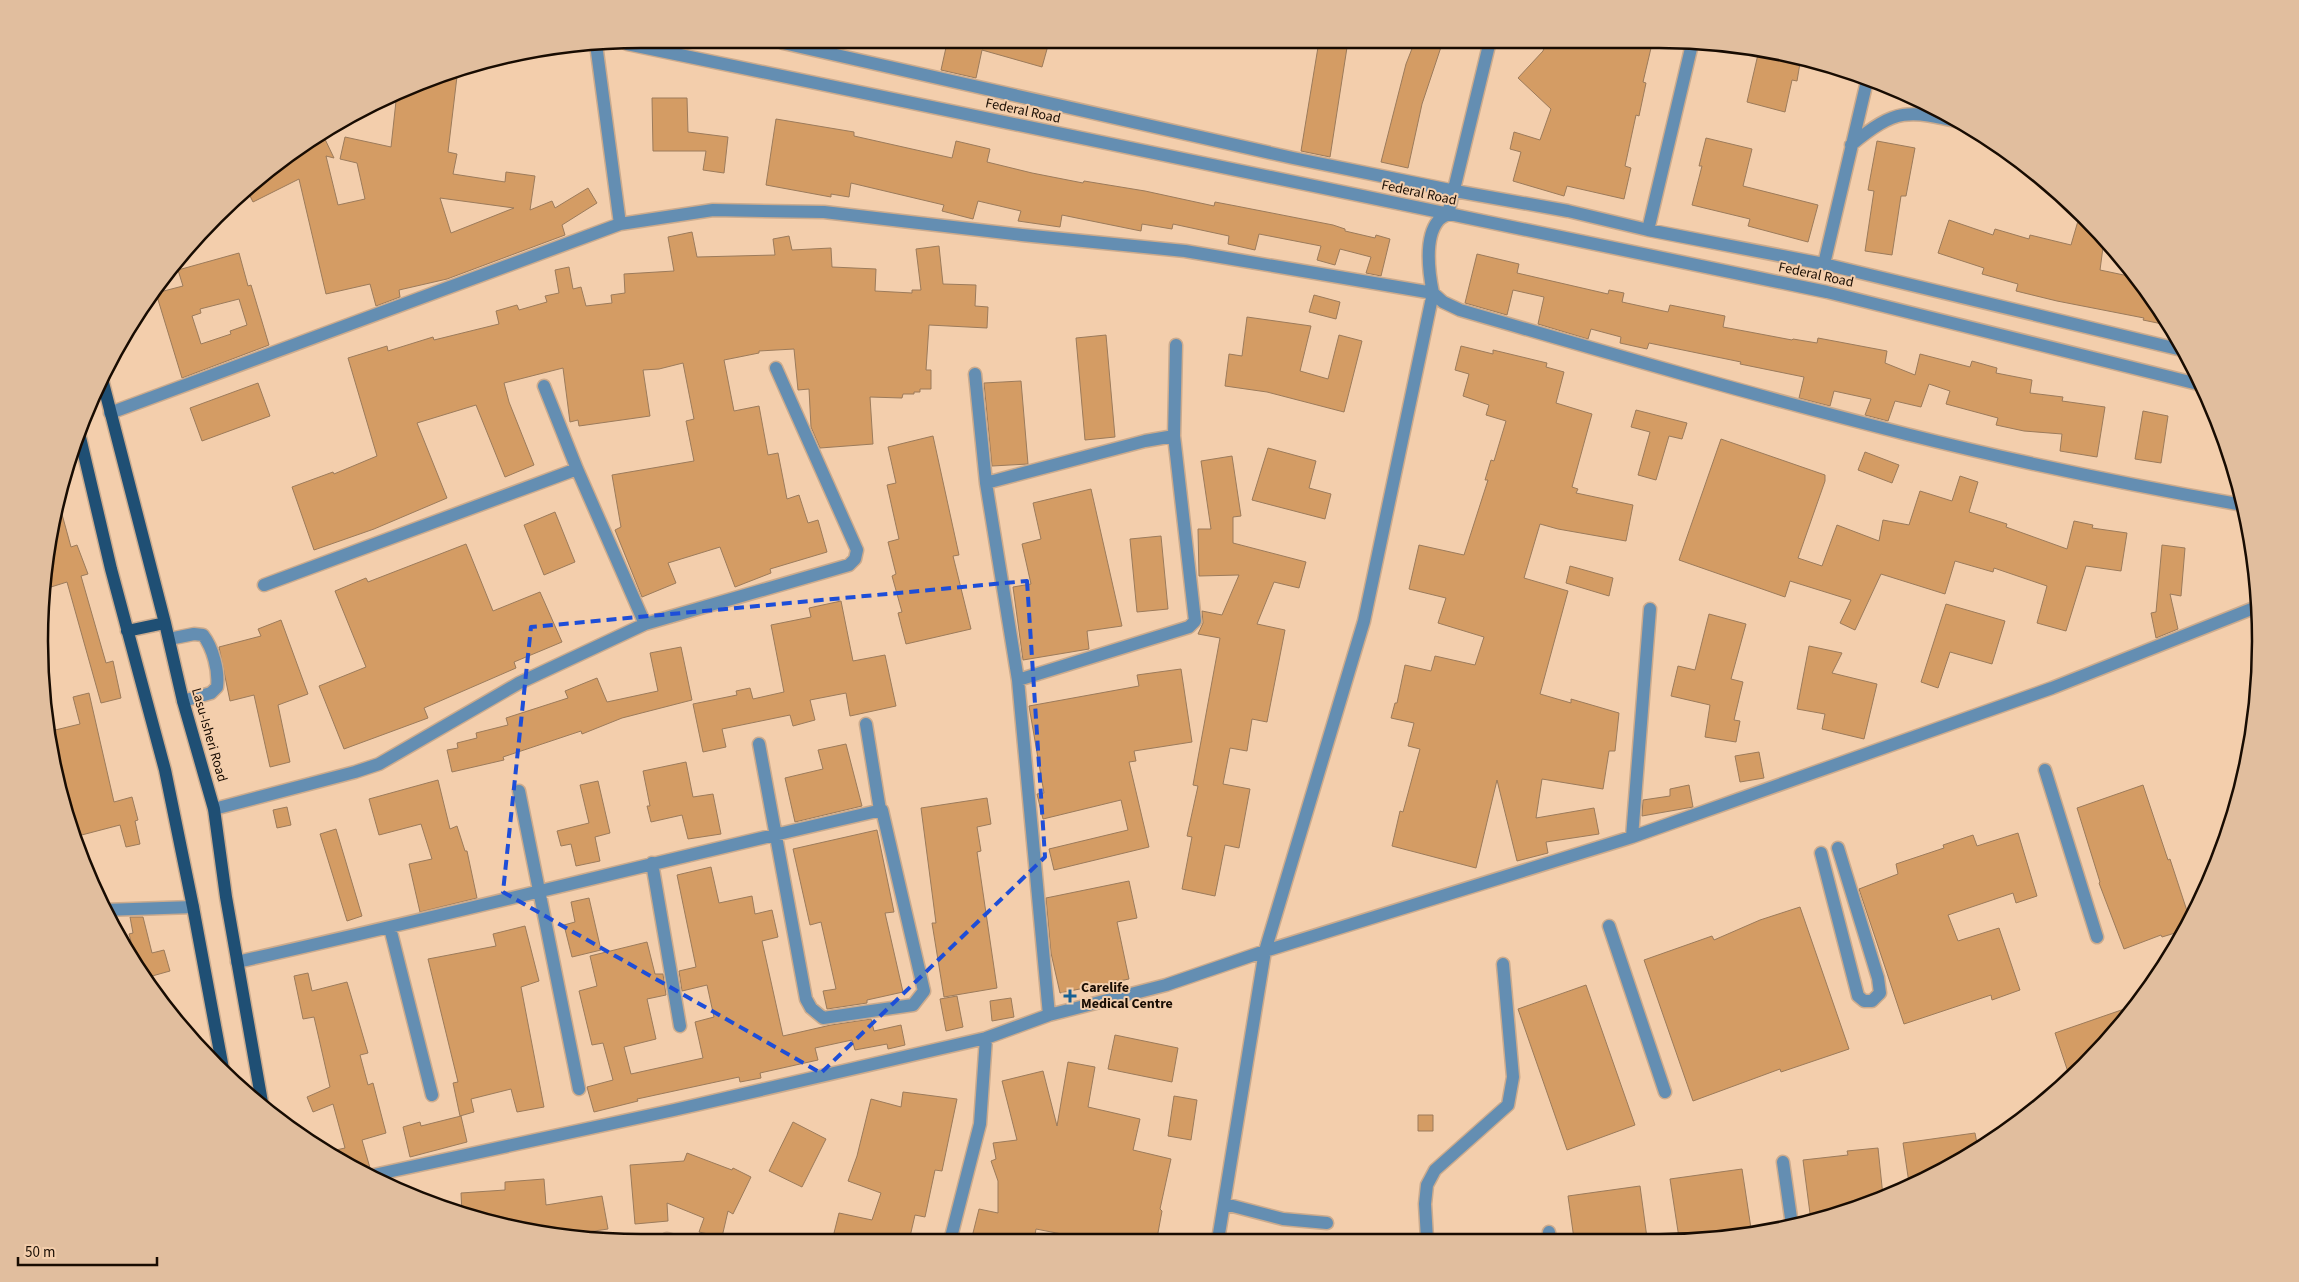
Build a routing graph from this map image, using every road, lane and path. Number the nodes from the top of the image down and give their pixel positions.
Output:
1 (646, 48) edge
2 (815, 48) edge
3 (1488, 48) edge
4 (1691, 49) edge
5 (597, 50) edge
6 (1866, 86) edge
7 (1934, 116) edge
8 (1851, 146) junction
9 (1455, 191) junction
10 (1448, 214) junction
11 (620, 224) junction
12 (1648, 230) junction
13 (1824, 264) junction
14 (1434, 293) junction
15 (1176, 345) dead end
16 (2174, 348) edge
17 (776, 368) dead end
18 (974, 374) dead end
19 (2192, 382) edge
20 (544, 386) dead end
21 (104, 389) edge
22 (110, 413) junction
23 (1174, 436) junction
24 (82, 443) edge
25 (577, 469) junction
26 (986, 483) junction
27 (2235, 505) edge
28 (264, 585) dead end
29 (2250, 609) edge
30 (1650, 610) dead end
31 (165, 623) junction
32 (645, 624) junction
33 (128, 631) junction
34 (169, 639) junction
35 (1018, 680) junction
36 (182, 701) junction
37 (866, 724) dead end
38 (759, 744) dead end
39 (2045, 770) dead end
40 (519, 792) dead end
41 (214, 809) junction
42 (880, 810) junction
43 (776, 834) junction
44 (1632, 837) junction
45 (1838, 848) dead end
46 (1821, 853) dead end
47 (652, 863) junction
48 (539, 891) junction
49 (194, 907) junction
50 (112, 910) edge
51 (1609, 926) dead end
52 (390, 928) junction
53 (2098, 938) dead end
54 (1265, 951) junction
55 (238, 962) junction
56 (1503, 964) dead end
57 (1049, 1015) junction
58 (680, 1026) dead end
59 (986, 1038) junction
60 (219, 1059) edge
61 (579, 1090) dead end
62 (1666, 1092) dead end
63 (432, 1095) dead end
64 (262, 1097) edge
65 (1783, 1162) dead end
66 (380, 1174) edge
67 (1225, 1204) junction
68 (1791, 1219) edge
69 (1327, 1223) dead end
70 (952, 1234) edge
71 (1219, 1234) edge
72 (1427, 1234) edge

1 - 10 street, Federal Road
2 - 9 street, Federal Road
3 - 9 street
4 - 12 street
5 - 11 street
6 - 8 street
7 - 8 street
8 - 13 street
9 - 10 street
9 - 12 street, Federal Road
10 - 14 street
10 - 19 street, Federal Road
11 - 14 street
11 - 22 street
12 - 13 street, Federal Road
13 - 16 street, Federal Road
14 - 27 street
14 - 54 street
15 - 23 street
17 - 32 street
18 - 26 street
20 - 25 street
21 - 22 main road, Lasu-Isheri Road
22 - 31 main road, Lasu-Isheri Road
23 - 26 street
23 - 35 street
24 - 33 main road
25 - 28 street
25 - 32 street
26 - 35 street
29 - 44 street
30 - 44 street
31 - 33 main road
31 - 34 main road, Lasu-Isheri Road
32 - 41 street
33 - 49 main road
34 - 36 main road, Lasu-Isheri Road
34 - 36 street
35 - 57 street
36 - 41 main road, Lasu-Isheri Road
37 - 42 street
38 - 43 street
39 - 53 street
40 - 48 street
41 - 55 main road, Lasu-Isheri Road
42 - 43 street
42 - 43 street
43 - 47 street
44 - 54 street
45 - 46 street
47 - 48 street
47 - 58 street
48 - 52 street
48 - 61 street
49 - 50 street
49 - 60 main road
51 - 62 street
52 - 55 street
52 - 63 street
54 - 57 street
54 - 67 street
55 - 64 main road, Lasu-Isheri Road
56 - 72 street
57 - 59 street
59 - 66 street
59 - 70 street
65 - 68 street
67 - 69 street
67 - 71 street

